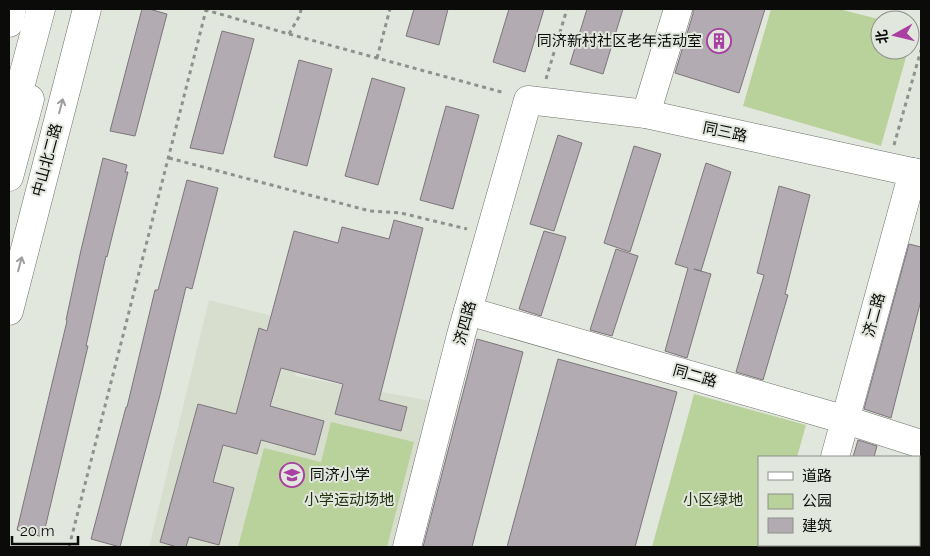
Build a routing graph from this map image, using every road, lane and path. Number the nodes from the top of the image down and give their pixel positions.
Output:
1 (12, 9) edge
2 (41, 9) edge
3 (55, 9) edge
4 (87, 9) edge
5 (301, 9) edge
6 (390, 9) edge
7 (567, 9) edge
8 (678, 9) edge
9 (207, 10) edge
10 (9, 22) edge
11 (289, 34) junction
12 (921, 50) edge
13 (377, 58) junction
14 (528, 100) junction
15 (646, 114) junction
16 (9, 128) edge
17 (169, 158) junction
18 (887, 167) junction
19 (917, 173) edge
20 (9, 177) edge
21 (489, 234) junction
22 (9, 311) edge
23 (468, 311) junction
24 (846, 420) junction
25 (921, 444) edge
26 (835, 456) edge
27 (69, 547) edge
28 (407, 547) edge

1 - 10 main road
2 - 16 main road
3 - 20 main road
22 -> 4 main road, 中山北二路
5 - 11 path
6 - 13 path
7 - 14 path
8 - 15 main road
9 - 11 path
9 - 17 path
11 - 13 path
12 - 18 path
13 - 14 path
14 - 15 main road, 同三路
14 - 21 main road, 济四路
15 - 18 main road, 同三路
17 - 21 path
17 - 27 path
18 - 19 main road, 同三路
19 - 24 main road, 济二路
21 - 23 main road, 济四路
23 - 24 main road, 同二路
23 - 28 main road, 济四路
24 - 25 main road, 同二路
24 - 26 main road, 济二路

